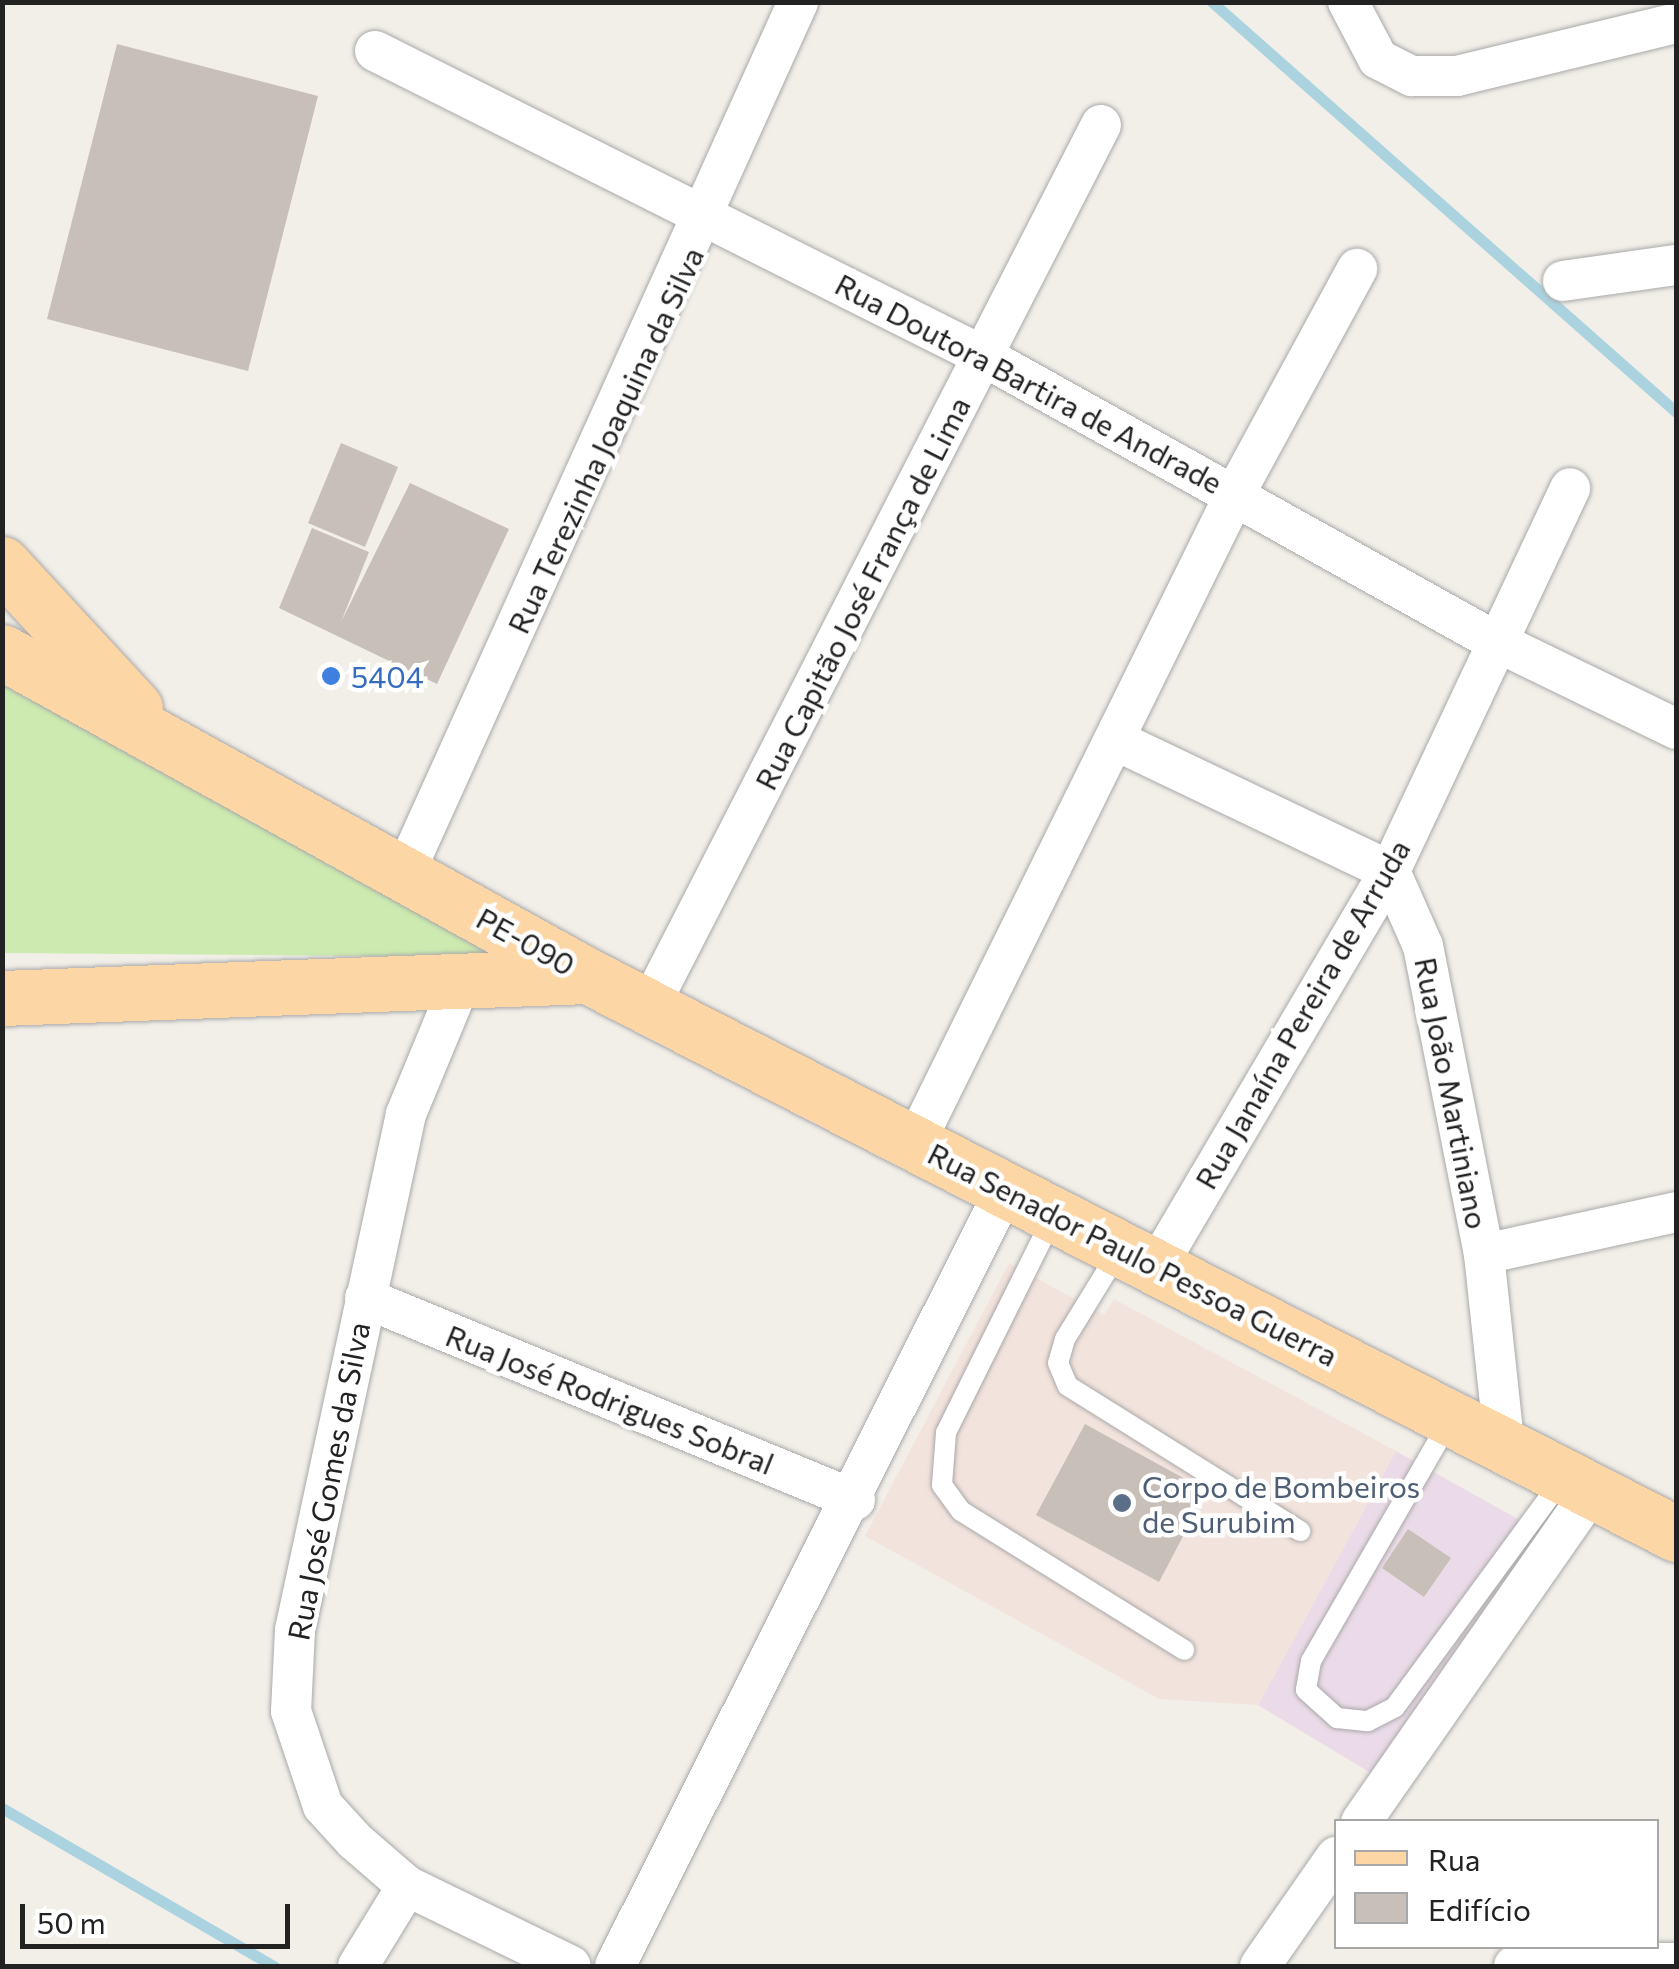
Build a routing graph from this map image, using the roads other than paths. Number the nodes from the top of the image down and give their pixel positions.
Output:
1 (798, 2) edge
2 (1348, 2) edge
3 (1676, 22) edge
4 (374, 51) dead end
5 (1101, 125) dead end
6 (708, 216) junction
7 (1676, 265) edge
8 (1357, 269) dead end
9 (1563, 281) dead end
10 (983, 356) junction
11 (1570, 488) dead end
12 (1236, 492) junction
13 (2, 564) edge
14 (1491, 639) junction
15 (2, 652) edge
16 (1676, 729) edge
17 (164, 740) junction
18 (1117, 741) junction
19 (1390, 871) junction
20 (404, 874) junction
21 (588, 976) junction
22 (460, 986) junction
23 (2, 998) edge
24 (650, 1007) junction
25 (915, 1143) junction
26 (1006, 1190) junction
27 (1676, 1212) edge
28 (1052, 1217) junction
29 (1484, 1254) junction
30 (1139, 1257) junction
31 (365, 1298) junction
32 (1453, 1416) junction
33 (1504, 1442) junction
34 (1579, 1483) junction
35 (855, 1500) junction
36 (1300, 1531) dead end
37 (1676, 1534) edge
38 (1184, 1650) dead end
39 (1363, 1819) edge
40 (1334, 1860) edge
41 (407, 1886) junction
42 (1676, 1963) edge
43 (358, 1966) edge
44 (571, 1966) edge
45 (615, 1966) edge
46 (1260, 1966) edge
47 (1514, 1966) edge

1 - 6 street, Rua Terezinha Joaquina da Silva
2 - 3 street
4 - 6 street, Rua Doutora Bartira de Andrade
5 - 10 street, Rua Capitão José França de Lima
6 - 10 street, Rua Doutora Bartira de Andrade
6 - 20 street, Rua Terezinha Joaquina da Silva
7 - 9 street
8 - 12 street
10 - 12 street, Rua Doutora Bartira de Andrade
10 - 24 street, Rua Capitão José França de Lima
11 - 14 street, Rua Janaína Pereira de Arruda
12 - 14 street, Rua Doutora Bartira de Andrade
12 - 18 street
13 - 17 main road, PE-090
14 - 16 street, Rua Doutora Bartira de Andrade
14 - 19 street, Rua Janaína Pereira de Arruda
15 - 17 main road, PE-090 / PE-090
17 - 20 main road, PE-090 / PE-090
18 - 19 street
18 - 25 street
19 - 29 street, Rua João Martiniano
19 - 30 street, Rua Janaína Pereira de Arruda
20 - 21 main road, PE-090 / PE-090
21 - 22 main road, PE-090 / PE-090
21 - 24 main road, Rua Senador Paulo Pessoa Guerra / PE-090
22 - 23 main road, PE-090 / PE-090
22 - 31 street, Rua José Gomes da Silva
24 - 25 main road, Rua Senador Paulo Pessoa Guerra / PE-090
25 - 26 main road, Rua Senador Paulo Pessoa Guerra / PE-090
26 - 28 main road, Rua Senador Paulo Pessoa Guerra / PE-090
26 - 35 street
27 - 29 street
28 - 30 main road, Rua Senador Paulo Pessoa Guerra / PE-090
28 - 38 lane
29 - 33 street, Rua João Martiniano
30 - 32 main road, Rua Senador Paulo Pessoa Guerra / PE-090
30 - 36 lane
31 - 35 street, Rua José Rodrigues Sobral
31 - 41 street, Rua José Gomes da Silva
32 - 33 main road, Rua Senador Paulo Pessoa Guerra / PE-090
32 - 34 lane
33 - 34 main road, Rua Senador Paulo Pessoa Guerra / PE-090
34 - 37 main road, Rua Senador Paulo Pessoa Guerra / PE-090
34 - 39 street
35 - 45 street
40 - 46 street
41 - 43 street
41 - 44 street, Rua José Gomes da Silva
42 - 47 street

